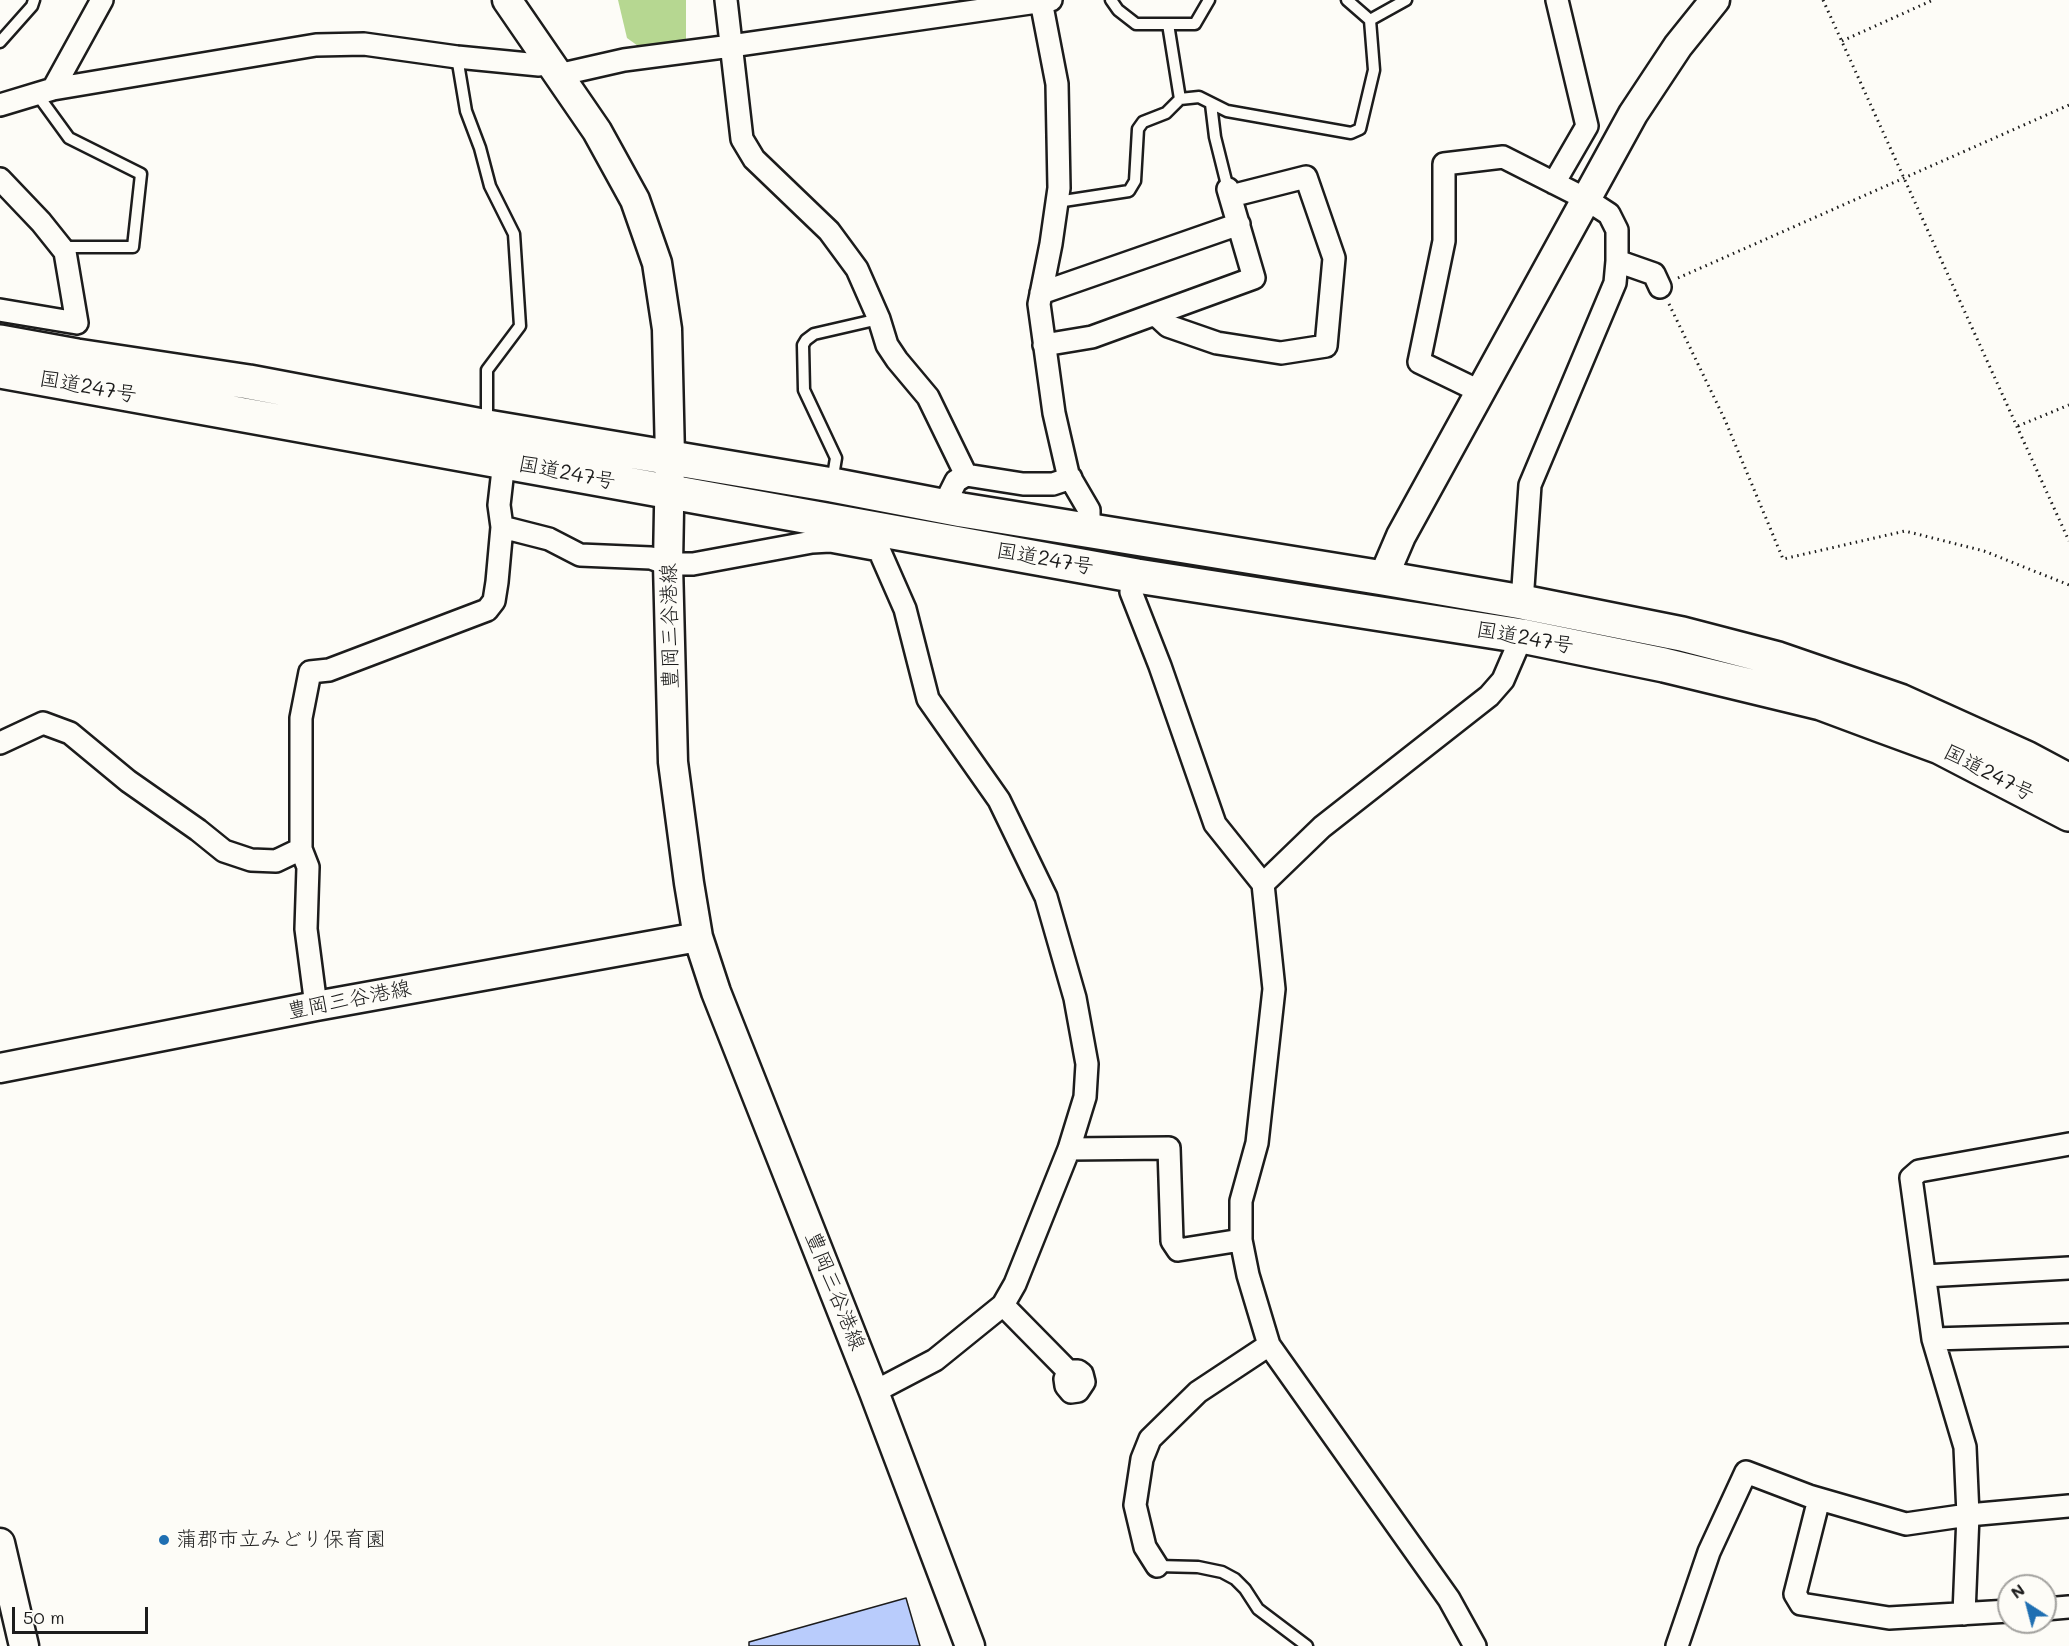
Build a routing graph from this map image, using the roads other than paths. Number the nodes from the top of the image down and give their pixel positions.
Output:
1 (34, 0) edge
2 (102, 0) edge
3 (507, 0) edge
4 (726, 0) edge
5 (1112, 0) edge
6 (1209, 0) edge
7 (1347, 0) edge
8 (1406, 0) edge
9 (1557, 0) edge
10 (1714, 0) edge
11 (1046, 1) edge
12 (945, 7) edge
13 (1370, 20) junction
14 (1168, 24) junction
15 (0, 42) edge
16 (731, 46) junction
17 (457, 57) junction
18 (553, 66) junction
19 (45, 91) junction
20 (1180, 99) junction
21 (1211, 104) junction
22 (0, 105) edge
23 (0, 178) edge
24 (1554, 183) junction
25 (1229, 192) junction
26 (1586, 199) junction
27 (1057, 202) junction
28 (1239, 224) junction
29 (63, 250) junction
30 (1617, 261) junction
31 (1660, 286) road end
32 (1041, 293) junction
33 (0, 310) edge
34 (1155, 314) junction
35 (879, 318) junction
36 (0, 342) edge
37 (1044, 345) junction
38 (0, 372) edge
39 (1479, 391) junction
40 (487, 427) junction
41 (670, 458) junction
42 (504, 461) junction
43 (966, 475) junction
44 (1071, 478) junction
45 (832, 486) junction
46 (669, 493) junction
47 (942, 507) junction
48 (502, 527) junction
49 (1089, 530) junction
50 (874, 539) junction
51 (668, 564) junction
52 (1137, 576) junction
53 (1383, 578) junction
54 (1522, 602) junction
55 (1522, 636) junction
56 (0, 743) edge
57 (2069, 781) edge
58 (2069, 814) edge
59 (301, 849) junction
60 (1263, 884) junction
61 (698, 937) junction
62 (316, 1006) junction
63 (0, 1068) edge
64 (2069, 1144) edge
65 (1069, 1149) junction
66 (1241, 1240) junction
67 (2069, 1268) edge
68 (1925, 1276) junction
69 (1003, 1305) junction
70 (2069, 1335) edge
71 (1933, 1339) junction
72 (1269, 1345) junction
73 (1068, 1371) dead end
74 (874, 1392) junction
75 (1819, 1499) junction
76 (2069, 1506) edge
77 (1968, 1515) junction
78 (0, 1543) edge
79 (1157, 1566) joint
80 (1997, 1612) edge
81 (1964, 1614) junction
82 (24, 1646) edge
83 (970, 1646) edge
84 (1307, 1646) edge
85 (1475, 1646) edge
86 (1677, 1646) edge

1 - 15 lane
2 - 19 street
3 - 18 main road, 豊岡三谷港線
4 - 16 street
5 - 14 lane
6 - 14 lane
7 - 13 lane
8 - 13 lane
9 - 24 street
10 - 26 main road
11 - 12 street
11 - 27 street
12 - 16 street
13 - 21 lane
14 - 20 lane
16 - 18 street
16 - 35 street
17 - 18 street
17 - 19 street
17 - 40 lane
18 - 41 main road, 豊岡三谷港線
19 - 22 street
19 - 29 lane
20 - 21 lane
20 - 27 lane
21 - 25 lane
23 - 29 street
24 - 26 street
24 - 39 street
25 - 28 street
25 - 34 street
26 - 30 street
26 - 39 main road
27 - 32 street
28 - 32 street
28 - 34 street
29 - 33 street
30 - 31 street
30 - 54 street
32 - 37 street
34 - 37 street
35 - 43 street
35 - 45 lane
36 - 40 highway, 国道247号
37 - 44 street
38 - 42 highway, 国道247号
39 - 53 main road
40 - 41 highway, 国道247号
41 - 45 highway, 国道247号
41 - 46 main road, 豊岡三谷港線
42 - 46 highway, 国道247号
42 - 48 street
43 - 44 street
43 - 47 street
44 - 49 street
45 - 47 highway, 国道247号
46 - 50 highway, 国道247号
46 - 51 main road, 豊岡三谷港線
47 - 49 highway, 国道247号
48 - 51 street
48 - 59 street
49 - 53 highway, 国道247号
50 - 51 street
50 - 52 highway, 国道247号
50 - 65 street
51 - 61 main road, 豊岡三谷港線
52 - 55 highway, 国道247号
52 - 60 street
53 - 54 highway, 国道247号
54 - 57 highway, 国道247号
55 - 58 highway, 国道247号
55 - 60 street
56 - 59 street
59 - 62 street
60 - 66 street
61 - 62 main road, 豊岡三谷港線
61 - 74 main road, 豊岡三谷港線
62 - 63 main road, 豊岡三谷港線
64 - 68 street
65 - 66 street
65 - 69 street
66 - 72 street
67 - 68 street
68 - 71 street
69 - 73 street
69 - 74 street
70 - 71 street
71 - 77 street
72 - 79 street
72 - 85 street
74 - 83 main road, 豊岡三谷港線
75 - 77 street
75 - 81 street
75 - 86 street
76 - 77 street
77 - 81 street
78 - 82 main road
79 - 84 lane
80 - 81 street

